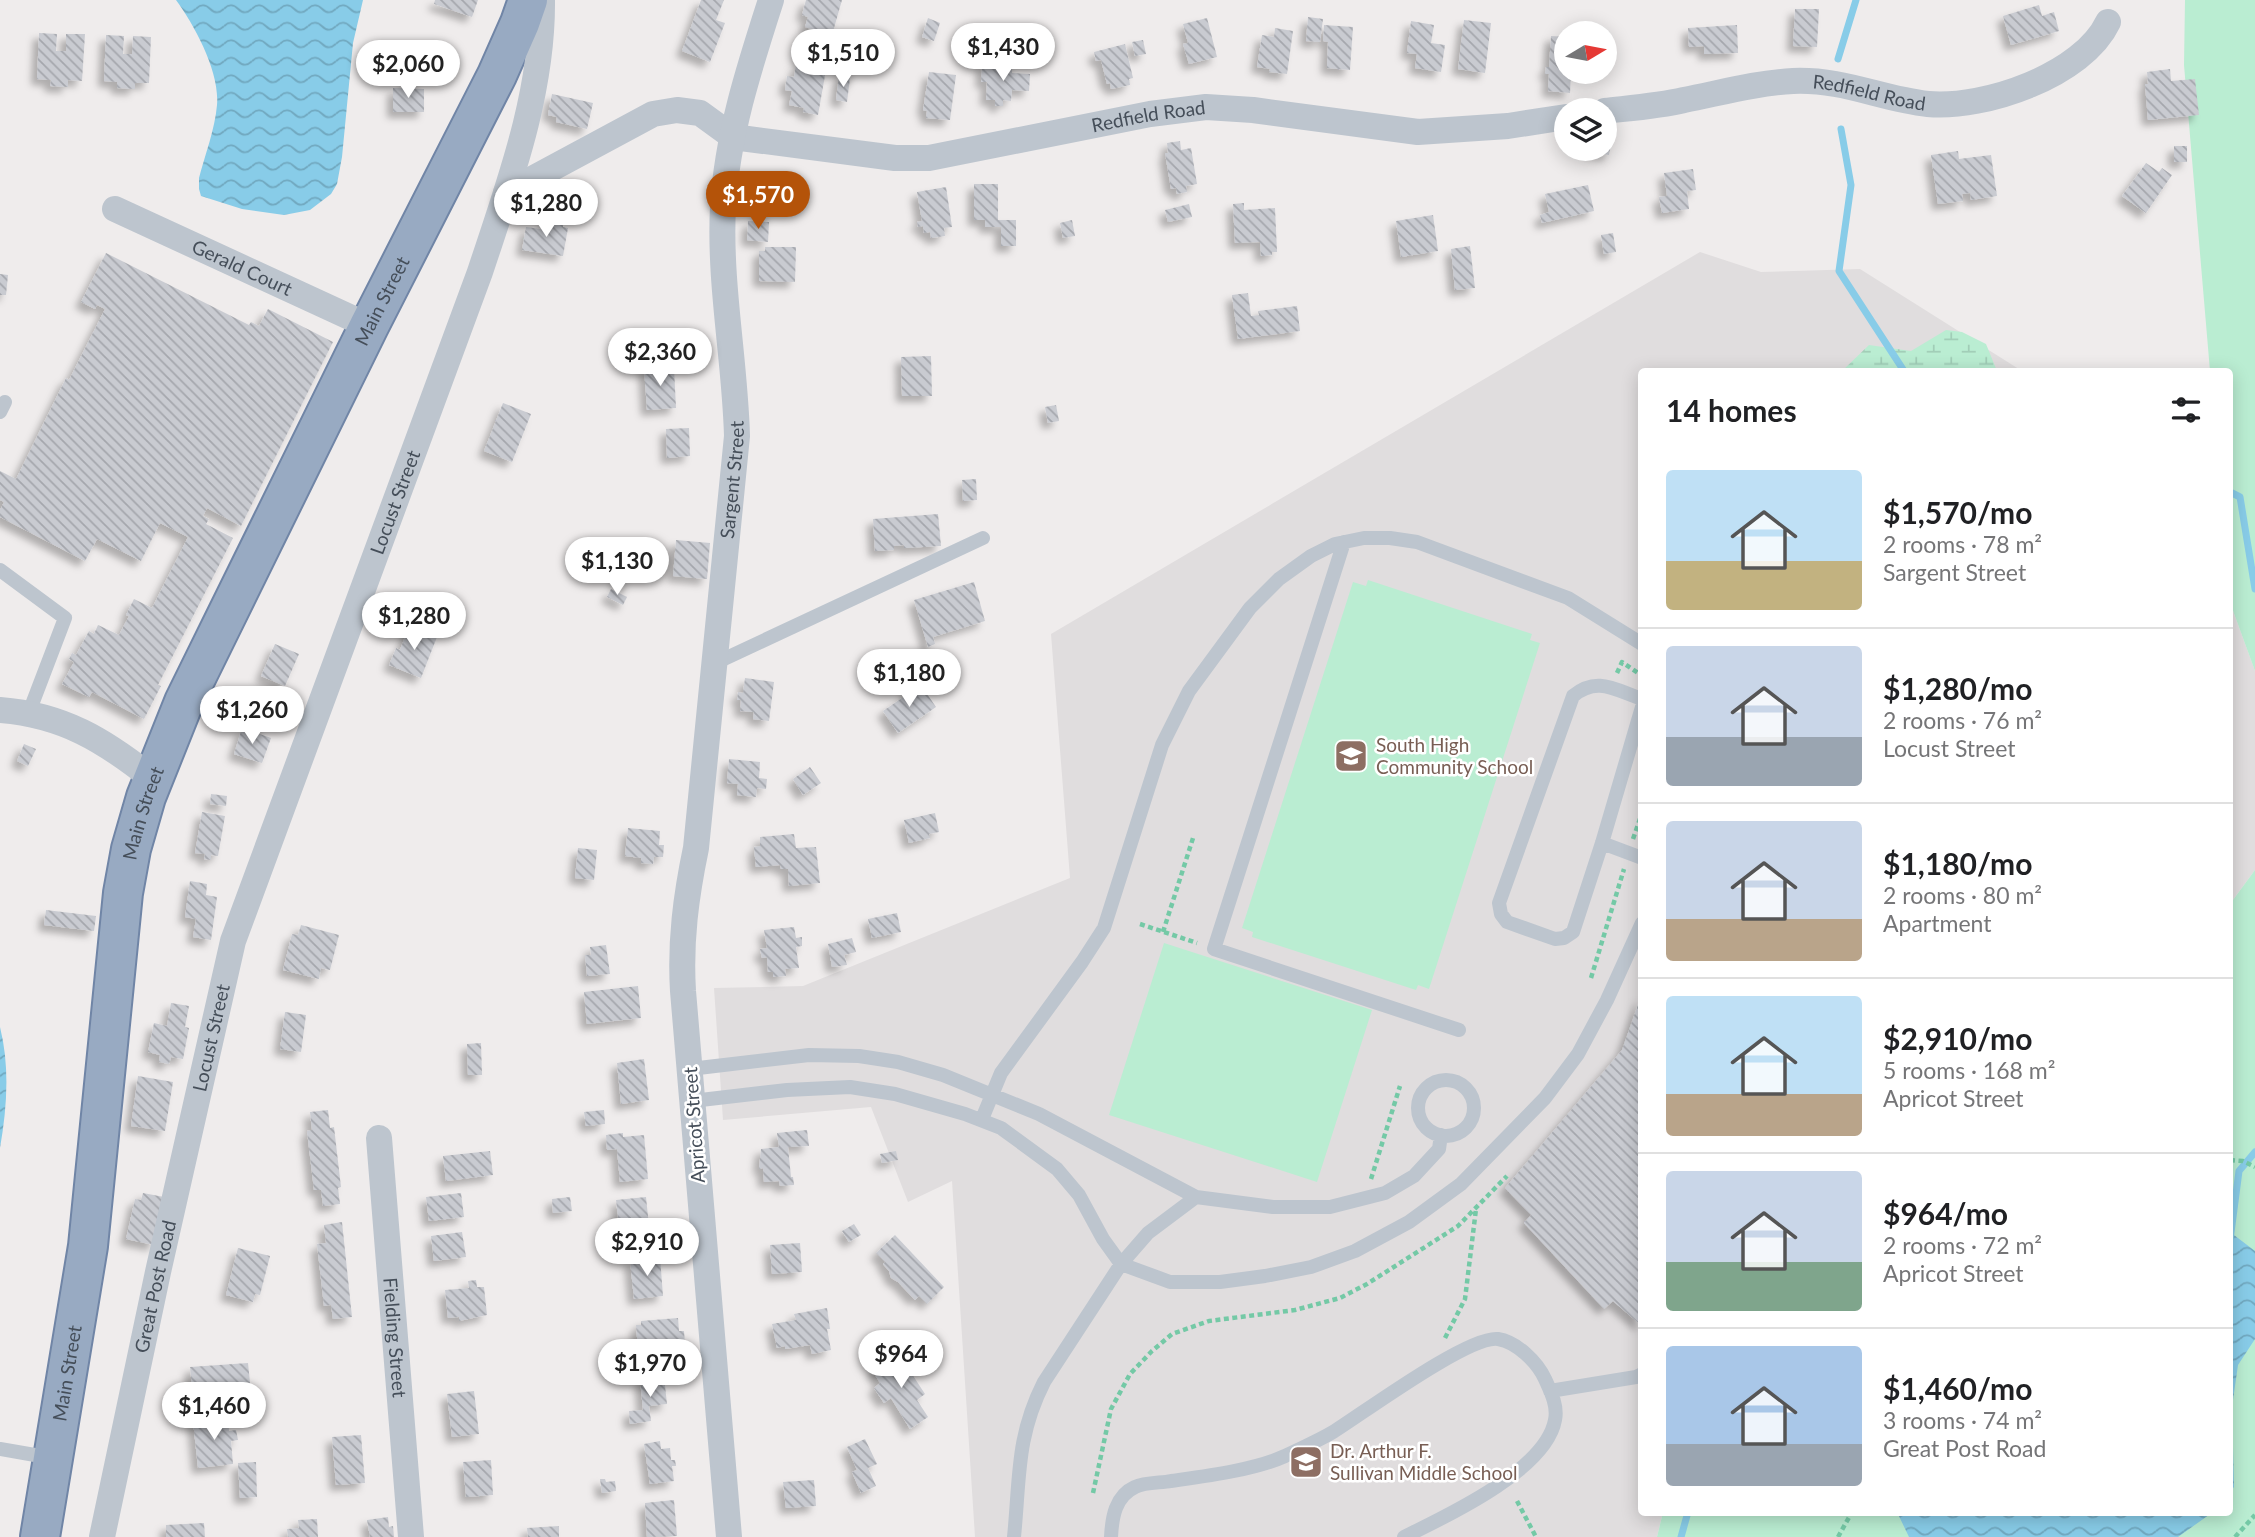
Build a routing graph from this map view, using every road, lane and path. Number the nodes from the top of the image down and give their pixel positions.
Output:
1 (527, 0) edge
2 (542, 0) edge
3 (771, 0) edge
4 (2108, 22) dead end
5 (1617, 110) edge
6 (1554, 119) edge
7 (733, 137) junction
8 (506, 193) junction
9 (115, 209) dead end
10 (369, 326) junction
11 (983, 538) dead end
12 (1345, 542) junction
13 (0, 570) edge
14 (1638, 642) edge
15 (713, 668) junction
16 (1638, 673) dead end
17 (1615, 678) dead end
18 (1638, 698) edge
19 (0, 710) edge
20 (29, 715) junction
21 (1638, 721) edge
22 (153, 779) junction
23 (1638, 824) edge
24 (1194, 835) dead end
25 (696, 839) joint
26 (1632, 841) dead end
27 (1602, 843) junction
28 (1638, 856) edge
29 (1625, 868) dead end
30 (1140, 924) dead end
31 (1163, 932) junction
32 (1638, 932) edge
33 (1197, 943) dead end
34 (1591, 978) dead end
35 (1458, 1030) dead end
36 (690, 1069) junction
37 (1400, 1086) dead end
38 (991, 1093) junction
39 (692, 1101) junction
40 (982, 1119) junction
41 (192, 1120) joint
42 (1441, 1135) junction
43 (379, 1138) dead end
44 (2233, 1160) edge
45 (2254, 1166) edge
46 (1507, 1176) dead end
47 (1370, 1183) dead end
48 (1196, 1197) junction
49 (1476, 1208) junction
50 (1121, 1264) junction
51 (1441, 1346) dead end
52 (1638, 1376) edge
53 (1550, 1391) junction
54 (0, 1448) edge
55 (53, 1458) junction
56 (1093, 1493) dead end
57 (1517, 1501) dead end
58 (1850, 1516) edge
59 (2255, 1516) edge
60 (40, 1537) edge
61 (102, 1537) edge
62 (411, 1537) edge
63 (729, 1537) edge
64 (1014, 1537) edge
65 (1111, 1537) edge
66 (1405, 1537) edge
67 (1536, 1537) edge
68 (1838, 1537) edge
69 (2235, 1537) edge

1 - 10 highway, Main Street
2 - 8 street, Locust Street
3 - 7 street, Sargent Street
4 - 5 street, Redfield Road
6 - 7 street, Redfield Road
7 - 8 street
7 - 15 street, Sargent Street
8 - 41 street, Locust Street
9 - 10 street, Gerald Court
10 - 22 highway, Main Street
11 - 15 lane
12 - 14 lane
12 - 35 lane
12 - 38 lane
13 - 20 lane
15 - 25 street, Sargent Street
16 - 17 path
18 - 27 lane
19 - 20 street
20 - 22 street
21 - 27 lane
22 - 55 highway, Main Street
23 - 26 path
24 - 31 path
25 - 36 street, Apricot Street
27 - 28 lane
29 - 34 path
30 - 31 path
31 - 33 path
32 - 50 lane
36 - 38 lane
36 - 39 street, Apricot Street
37 - 47 path
38 - 40 lane
38 - 48 lane
39 - 40 lane
39 - 63 street, Apricot Street
40 - 50 lane
41 - 61 street, Great Post Road
42 - 42 lane
42 - 48 lane
43 - 62 street, Fielding Street
44 - 45 path
46 - 49 path
48 - 50 lane
49 - 51 path
49 - 56 path
50 - 64 lane
52 - 53 lane
53 - 65 lane
53 - 66 lane
54 - 55 lane
55 - 60 highway, Main Street
57 - 67 path
58 - 68 path
59 - 69 path

